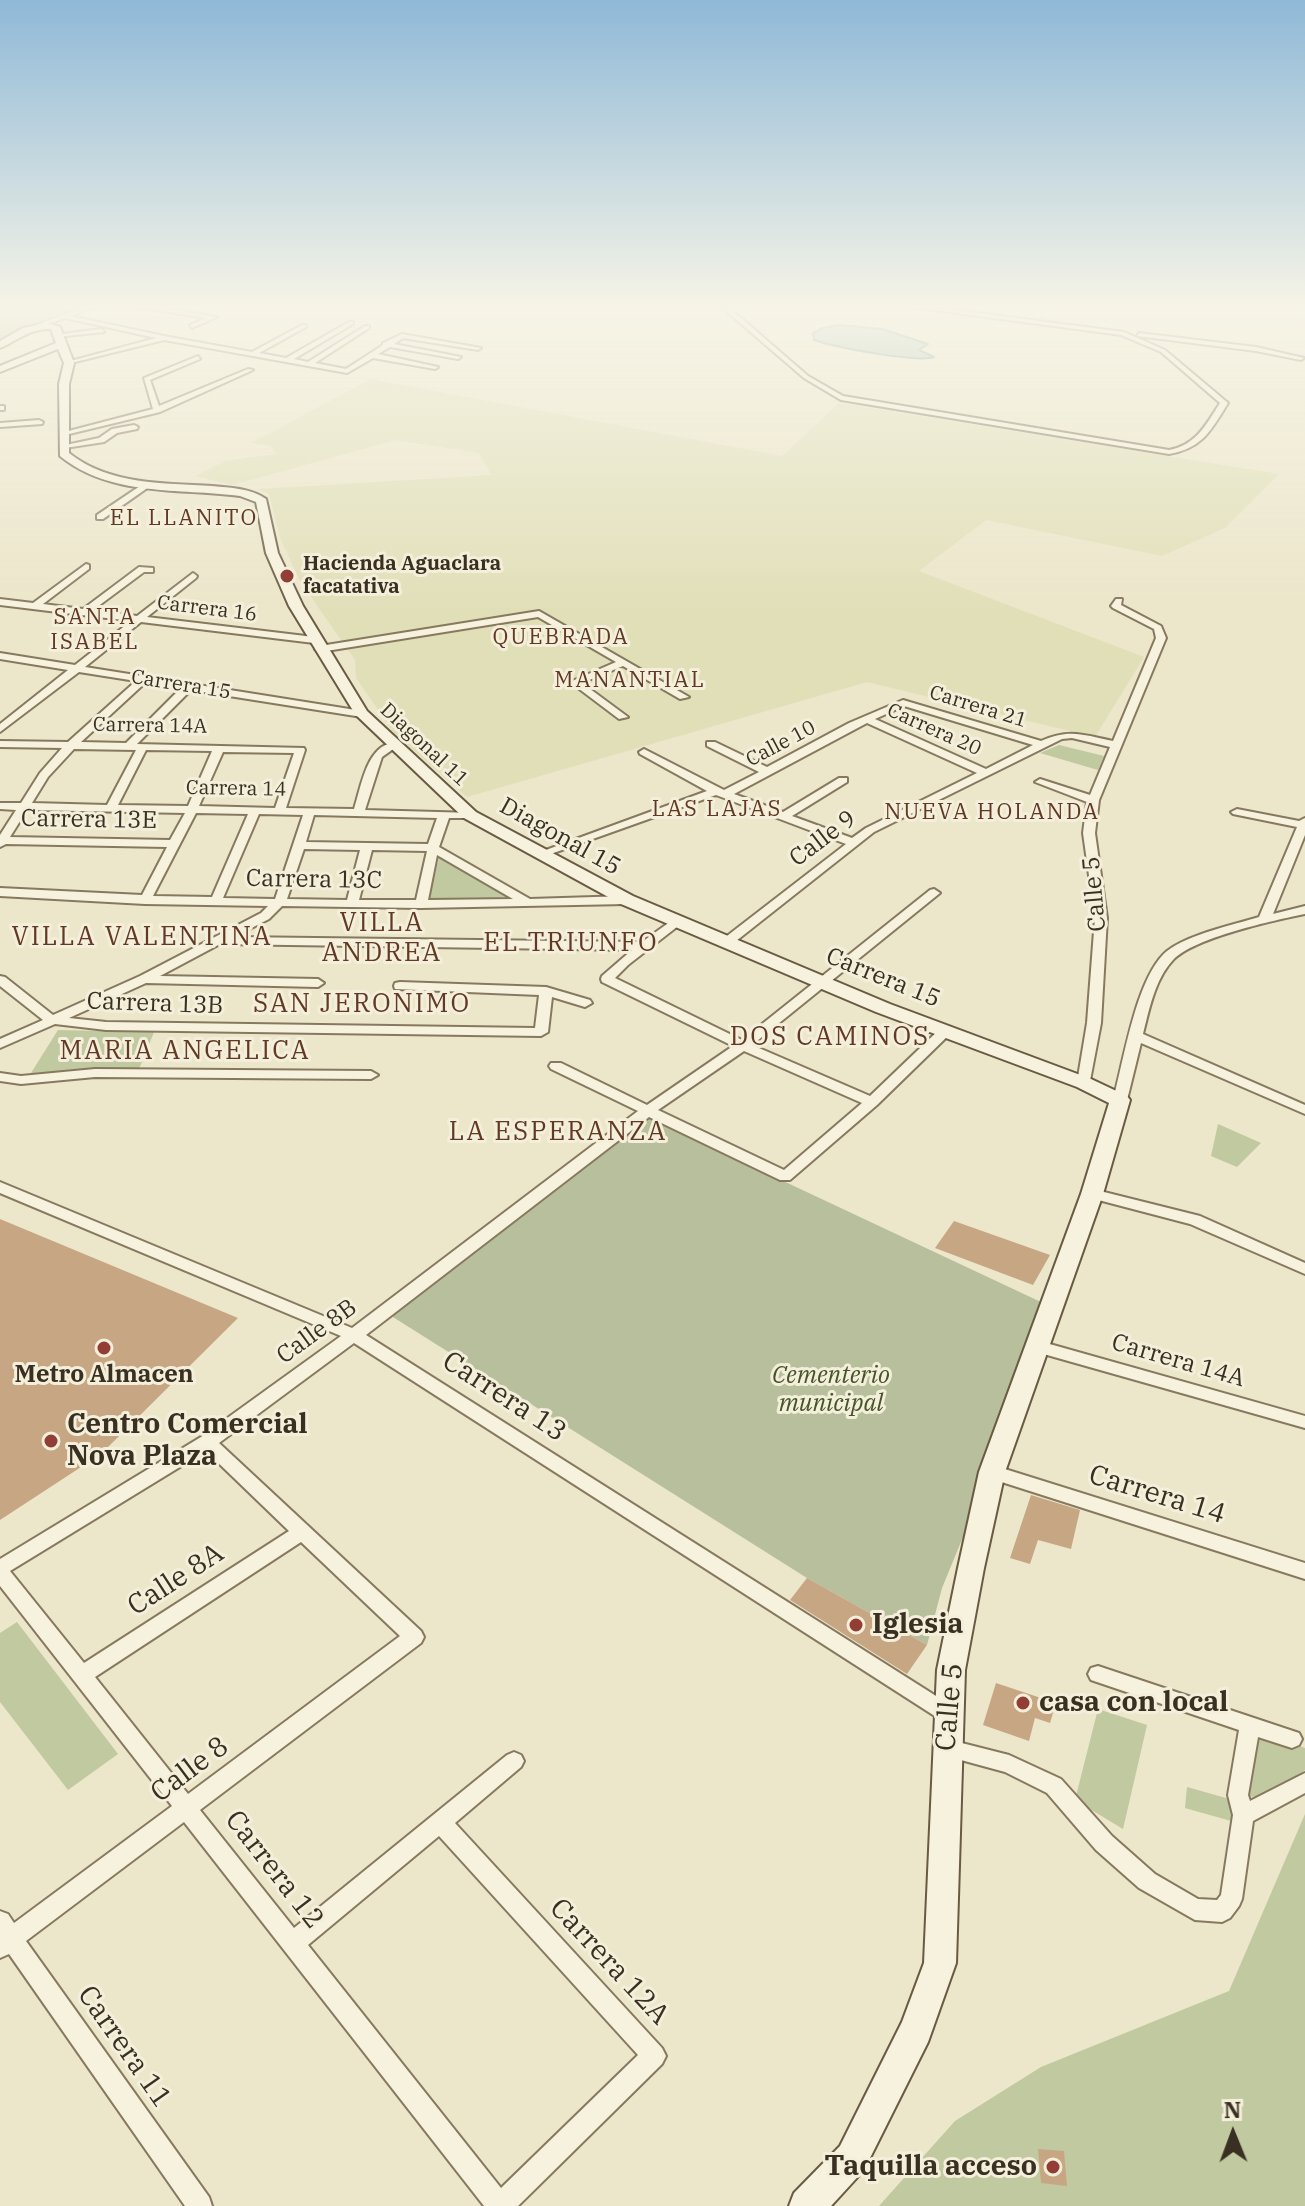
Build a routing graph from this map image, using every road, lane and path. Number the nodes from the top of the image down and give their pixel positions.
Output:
1 (64, 407) edge
2 (156, 407) edge
3 (164, 407) edge
4 (895, 407) edge
5 (1222, 407) edge
6 (157, 410) junction
7 (39, 422) dead end
8 (0, 425) edge
9 (134, 427) dead end
10 (65, 440) junction
11 (149, 484) junction
12 (100, 517) dead end
13 (86, 567) dead end
14 (150, 570) dead end
15 (193, 576) dead end
16 (1119, 601) dead end
17 (0, 602) edge
18 (35, 606) junction
19 (86, 611) junction
20 (138, 618) junction
21 (317, 645) junction
22 (5, 657) edge
23 (622, 663) junction
24 (0, 665) edge
25 (77, 668) junction
26 (144, 679) junction
27 (189, 686) junction
28 (684, 697) dead end
29 (903, 703) joint
30 (362, 714) junction
31 (623, 717) dead end
32 (867, 719) junction
33 (0, 729) edge
34 (0, 744) edge
35 (711, 744) dead end
36 (392, 745) junction
37 (1042, 745) junction
38 (1116, 745) junction
39 (71, 746) junction
40 (127, 748) junction
41 (142, 748) junction
42 (218, 750) junction
43 (644, 752) dead end
44 (768, 772) junction
45 (987, 773) junction
46 (843, 780) dead end
47 (1040, 782) dead end
48 (721, 793) junction
49 (1093, 800) junction
50 (0, 806) edge
51 (25, 807) junction
52 (111, 808) junction
53 (192, 810) junction
54 (255, 811) junction
55 (279, 811) junction
56 (310, 812) junction
57 (1237, 812) dead end
58 (358, 813) junction
59 (444, 815) junction
60 (470, 815) junction
61 (786, 815) junction
62 (1304, 823) edge
63 (1, 842) edge
64 (852, 842) junction
65 (175, 844) junction
66 (298, 845) junction
67 (367, 847) junction
68 (433, 848) junction
69 (541, 854) junction
70 (0, 892) edge
71 (934, 893) dead end
72 (145, 900) junction
73 (281, 900) junction
74 (627, 900) junction
75 (216, 901) junction
76 (352, 903) junction
77 (531, 903) junction
78 (421, 904) junction
79 (1305, 910) edge
80 (678, 920) junction
81 (1264, 921) junction
82 (222, 941) junction
83 (727, 942) junction
84 (644, 946) junction
85 (145, 979) junction
86 (0, 980) edge
87 (823, 982) junction
88 (318, 983) dead end
89 (400, 986) dead end
90 (546, 991) junction
91 (585, 1003) dead end
92 (51, 1020) junction
93 (946, 1031) junction
94 (1136, 1036) junction
95 (0, 1044) edge
96 (743, 1046) junction
97 (556, 1066) dead end
98 (371, 1075) dead end
99 (0, 1077) edge
100 (1084, 1083) junction
101 (1120, 1100) junction
102 (872, 1102) junction
103 (1305, 1110) edge
104 (647, 1111) junction
105 (0, 1187) edge
106 (1092, 1194) junction
107 (1305, 1269) edge
108 (354, 1335) junction
109 (1039, 1347) junction
110 (1305, 1422) edge
111 (207, 1442) junction
112 (992, 1472) junction
113 (302, 1532) junction
114 (0, 1570) edge
115 (1305, 1571) edge
116 (1098, 1674) dead end
117 (82, 1675) junction
118 (948, 1714) junction
119 (1250, 1725) junction
120 (1292, 1739) dead end
121 (946, 1748) junction
122 (514, 1761) dead end
123 (1305, 1782) edge
124 (186, 1808) junction
125 (1243, 1815) junction
126 (439, 1821) junction
127 (4, 1936) edge
128 (293, 1943) junction
129 (200, 2206) edge
130 (500, 2206) edge
131 (807, 2206) edge

1 - 10 street
2 - 6 street
3 - 6 street
4 - 5 street
6 - 10 street
7 - 8 street
9 - 10 street
10 - 11 street, Diagonal 11
11 - 12 street
11 - 21 street, Diagonal 11
13 - 18 street
14 - 19 street
15 - 20 street
16 - 38 street, Calle 5
17 - 18 street, Carrera 16
18 - 19 street, Carrera 16
19 - 20 street, Carrera 16
20 - 21 street, Carrera 16
20 - 25 street
21 - 23 street, Carrera 16
21 - 30 street, Diagonal 11
22 - 24 street
22 - 25 street, Carrera 15
23 - 28 street, Carrera 16
23 - 31 street
25 - 26 street, Carrera 15
25 - 33 street
26 - 27 street, Carrera 15
26 - 39 street
27 - 30 street, Carrera 15
27 - 40 street
29 - 32 street, Calle 10
29 - 37 street, Carrera 21
30 - 36 street, Diagonal 11
32 - 44 street, Calle 10
32 - 45 street, Carrera 20
34 - 39 street, Carrera 14A
35 - 44 street
36 - 58 street
36 - 60 street, Diagonal 11
37 - 38 street
37 - 45 street, Calle 9
38 - 49 street, Calle 5
39 - 40 street, Carrera 14A
39 - 51 street
40 - 41 street, Carrera 14A
41 - 42 street, Carrera 14A
41 - 52 street
42 - 53 street
42 - 55 street, Carrera 14A
43 - 48 street
44 - 48 street, Calle 10
45 - 64 street, Calle 9
46 - 61 street
47 - 49 street
48 - 61 street
48 - 69 street, Calle 10
49 - 100 street, Calle 5
50 - 51 street, Carrera 14
51 - 52 street, Carrera 14
51 - 63 street
52 - 53 street, Carrera 14
53 - 54 street, Carrera 14
53 - 65 street
54 - 55 street, Carrera 14
54 - 75 street
55 - 56 street, Carrera 14
56 - 58 street, Carrera 14
56 - 66 street
57 - 62 street
58 - 59 street, Carrera 14
59 - 60 street, Carrera 14
59 - 68 street
60 - 69 street, Diagonal 15
61 - 64 street
62 - 81 street
63 - 65 street, Carrera 13E
64 - 83 street, Calle 9
65 - 72 street
66 - 67 street
66 - 73 street
67 - 68 street
67 - 76 street
68 - 77 street
68 - 78 street
69 - 74 street, Diagonal 15
70 - 72 street, Carrera 13C
71 - 87 street
72 - 75 street, Carrera 13C
73 - 75 street, Carrera 13C
73 - 76 street, Carrera 13C
73 - 82 street
74 - 77 street, Carrera 13C
74 - 80 street, Carrera 15
76 - 78 street, Carrera 13C
77 - 78 street, Carrera 13C
79 - 81 street
80 - 83 street, Carrera 15
80 - 84 street
81 - 94 street
82 - 84 street
82 - 85 street
83 - 87 street, Carrera 15
84 - 96 street
85 - 88 street
85 - 92 street
86 - 92 street, Carrera 13B
87 - 93 street, Carrera 15
87 - 96 street
89 - 90 street
90 - 91 street
90 - 92 street, Carrera 13B
92 - 95 street
93 - 100 street, Carrera 15
93 - 102 street
94 - 101 street
94 - 103 street
96 - 102 street
96 - 104 street
97 - 104 street
98 - 99 street
100 - 101 street, Carrera 15
101 - 106 street, Calle 5
102 - 104 street
104 - 108 street, Calle 8B
105 - 108 street, Carrera 13
106 - 107 street
106 - 109 street, Calle 5
108 - 111 street, Calle 8B
108 - 118 street, Carrera 13
109 - 110 street, Carrera 14A
109 - 112 street, Calle 5
111 - 113 street
111 - 114 street, Calle 8B
112 - 115 street, Carrera 14
112 - 118 street, Calle 5
113 - 117 street, Calle 8A
113 - 124 street, Calle 8
114 - 117 street, Carrera 12
116 - 119 street
117 - 124 street, Carrera 12
118 - 121 street, Calle 5
119 - 120 street
119 - 125 street
121 - 125 street
121 - 131 street, Calle 5
122 - 126 street
123 - 125 street
124 - 127 street, Calle 8
124 - 128 street, Carrera 12
126 - 128 street
126 - 130 street, Carrera 12A
127 - 129 street, Carrera 11
128 - 130 street, Carrera 12

